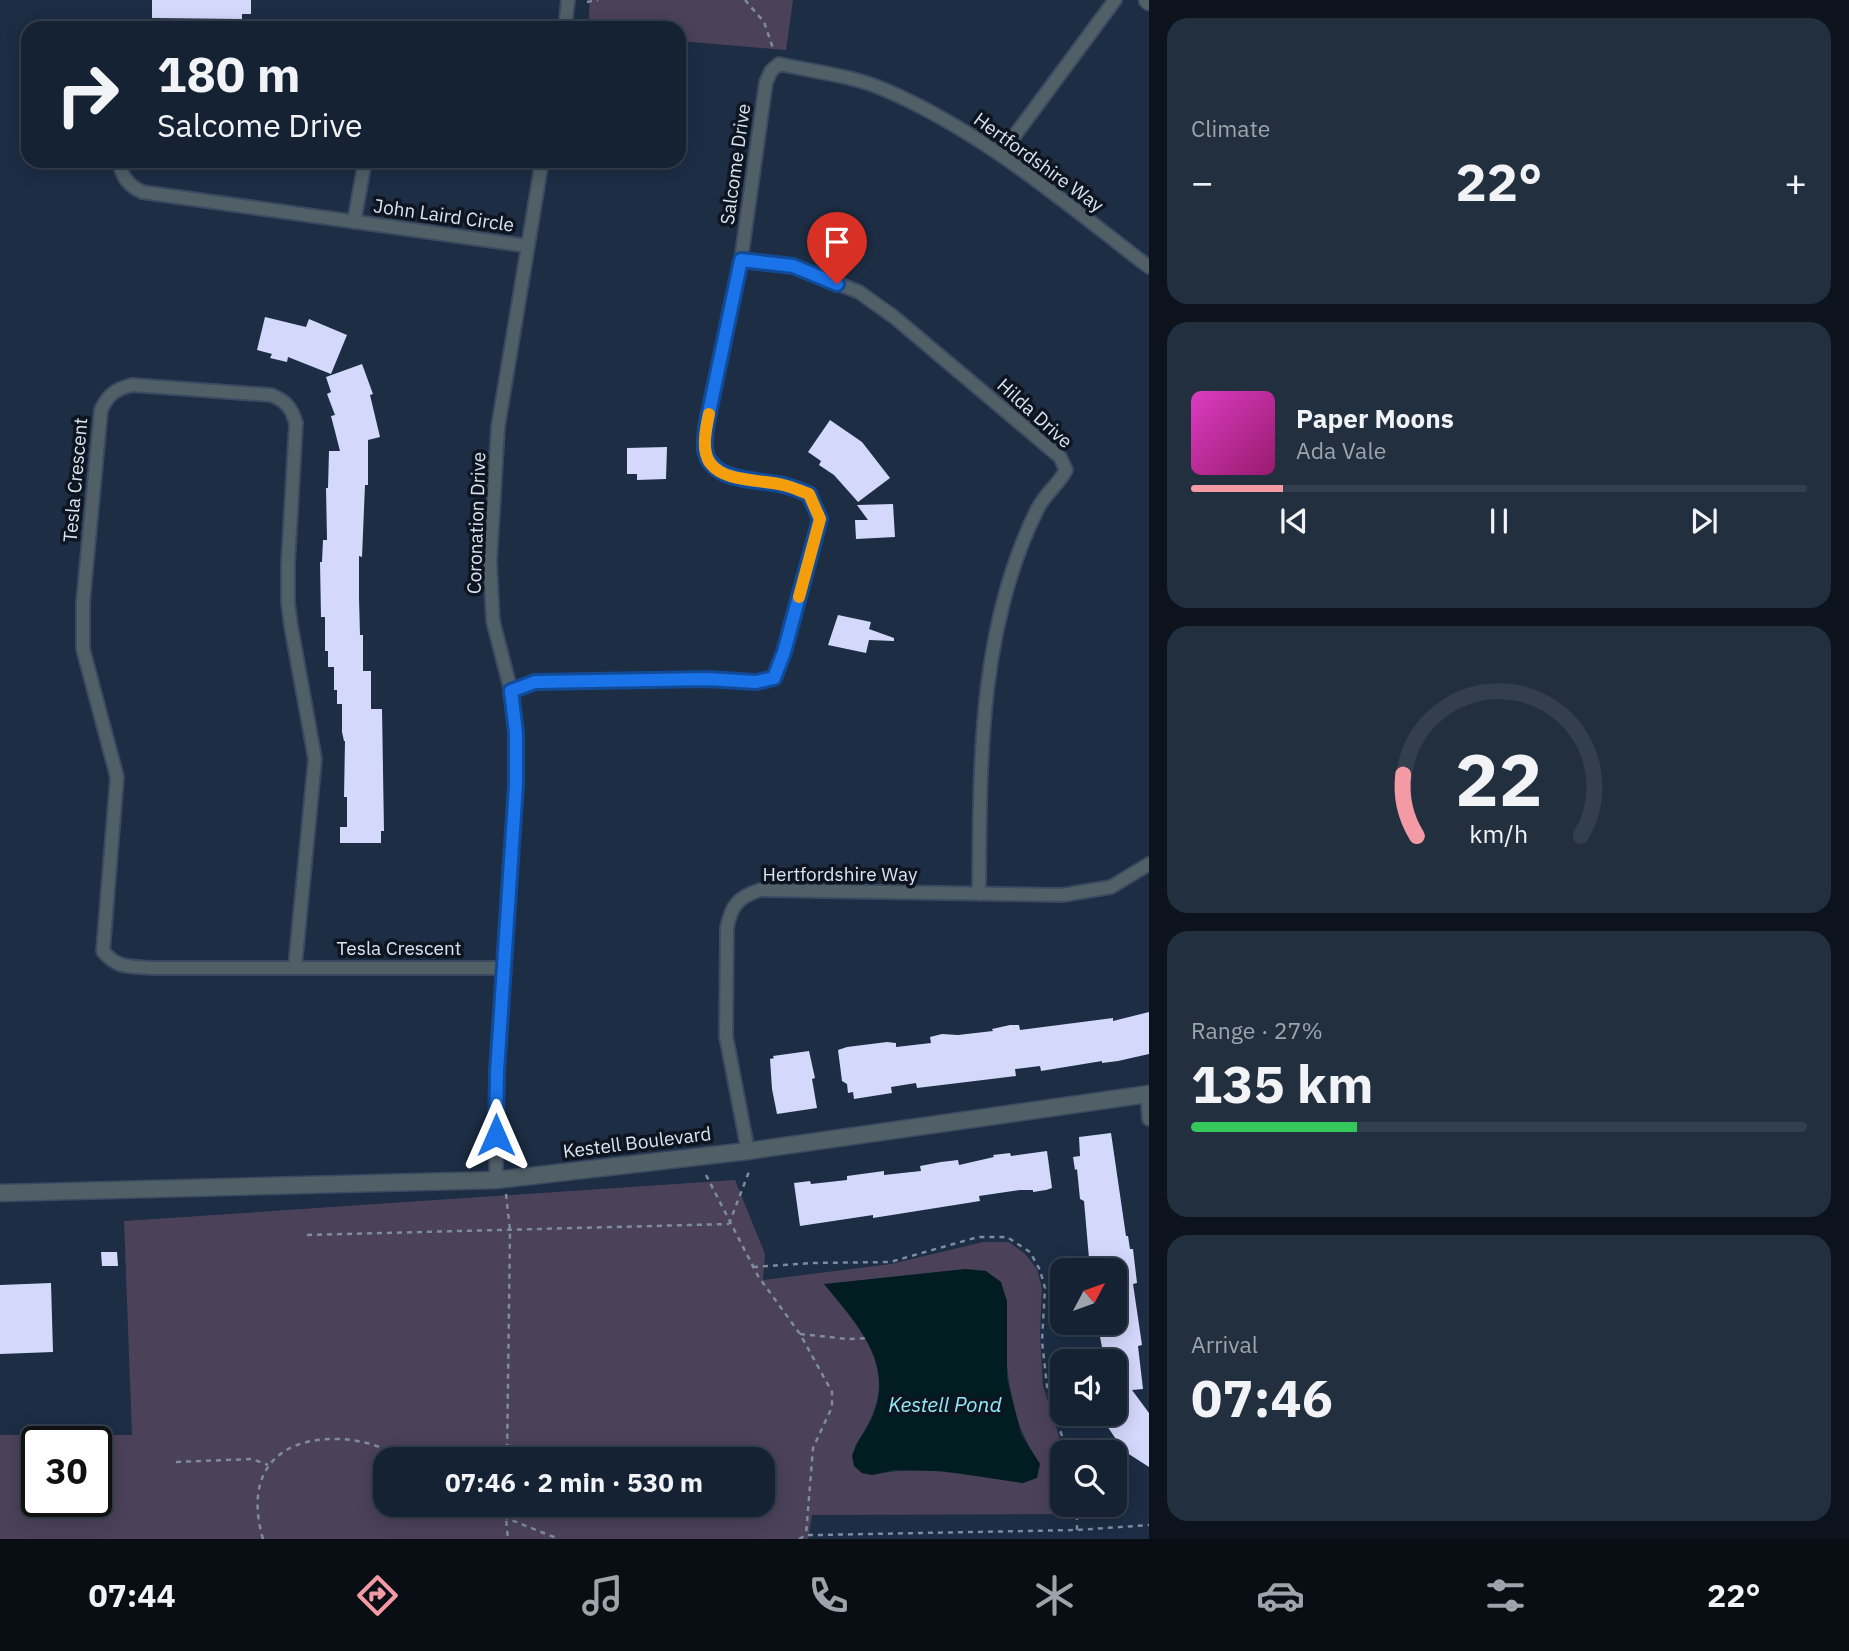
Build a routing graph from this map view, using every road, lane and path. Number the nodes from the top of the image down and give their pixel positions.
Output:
1 (568, 0) edge
2 (598, 0) edge
3 (745, 0) edge
4 (1115, 0) edge
5 (587, 2) dead end
6 (566, 21) edge
7 (779, 64) junction
8 (1001, 154) junction
9 (121, 168) edge
10 (364, 168) edge
11 (541, 168) edge
12 (354, 222) junction
13 (528, 246) junction
14 (741, 260) junction
15 (1149, 267) edge
16 (511, 691) junction
17 (1149, 864) edge
18 (979, 894) junction
19 (295, 967) junction
20 (503, 968) junction
21 (1148, 1094) edge
22 (1149, 1119) edge
23 (748, 1151) junction
24 (750, 1169) dead end
25 (705, 1175) dead end
26 (501, 1186) junction
27 (0, 1193) edge
28 (729, 1224) junction
29 (510, 1230) junction
30 (307, 1235) dead end
31 (753, 1267) junction
32 (800, 1334) junction
33 (869, 1338) dead end
34 (1064, 1440) edge
35 (378, 1447) edge
36 (507, 1447) edge
37 (176, 1462) dead end
38 (268, 1465) junction
39 (1077, 1517) edge
40 (506, 1518) joint
41 (1149, 1525) edge
42 (1077, 1530) junction
43 (847, 1534) junction
44 (806, 1535) junction
45 (263, 1539) edge
46 (508, 1539) edge
47 (559, 1539) edge
48 (800, 1539) edge
49 (847, 1539) edge

1 - 6 street
2 - 5 path
3 - 7 path
4 - 8 street
7 - 8 street, Hertfordshire Way
7 - 14 street, Salcome Drive
8 - 15 street, Hertfordshire Way
9 - 12 street, John Laird Circle
10 - 12 street, John Laird Circle
11 - 13 street, Coronation Drive
12 - 13 street, John Laird Circle
13 - 16 street, Coronation Drive
14 - 16 street, Salcome Drive
14 - 18 street, Hilda Drive
16 - 20 street, Coronation Drive
17 - 18 street, Hertfordshire Way
18 - 23 street, Hertfordshire Way
19 - 19 street, Tesla Crescent
19 - 20 street, Tesla Crescent
20 - 26 street, Coronation Drive
21 - 22 street
21 - 23 street, Kestell Boulevard
23 - 26 street, Kestell Boulevard
24 - 28 path
25 - 28 path
26 - 27 street, Kestell Boulevard
26 - 29 path
28 - 29 path
28 - 31 path
29 - 30 path
29 - 36 path
31 - 32 path
31 - 34 path
32 - 33 path
32 - 44 path
35 - 38 path
37 - 38 path
38 - 45 path
39 - 42 path
40 - 46 path
40 - 47 path
41 - 42 path
42 - 43 path
43 - 44 path
43 - 49 path
44 - 48 path

